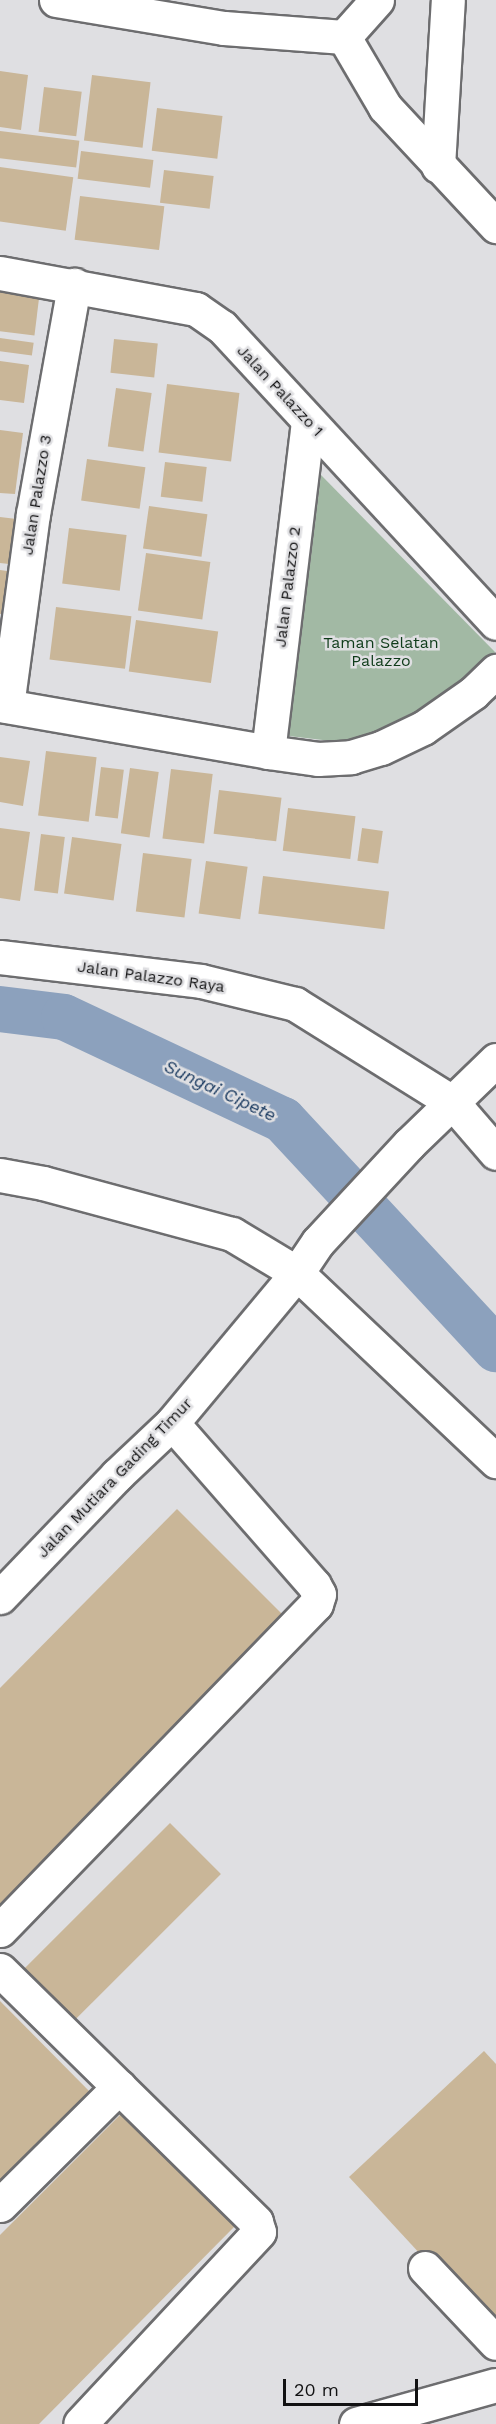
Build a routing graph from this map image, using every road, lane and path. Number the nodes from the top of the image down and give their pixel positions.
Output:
1 (56, 0) edge
2 (377, 0) edge
3 (448, 0) edge
4 (344, 37) junction
5 (438, 166) junction
6 (496, 226) edge
7 (0, 273) edge
8 (74, 285) junction
9 (308, 422) junction
10 (496, 623) edge
11 (496, 671) edge
12 (4, 706) edge
13 (268, 752) junction
14 (0, 957) edge
15 (496, 1060) edge
16 (452, 1102) junction
17 (496, 1153) edge
18 (0, 1175) edge
19 (297, 1273) junction
20 (172, 1423) junction
21 (496, 1461) edge
22 (0, 1597) edge
23 (0, 1930) edge
24 (0, 1970) edge
25 (119, 2087) junction
26 (0, 2205) edge
27 (425, 2268) dead end
28 (496, 2343) edge
29 (496, 2385) edge
30 (80, 2424) edge
31 (356, 2424) edge

1 - 4 street
2 - 4 street
3 - 5 street
4 - 5 street
5 - 6 street
7 - 8 street, Jalan Palazzo 1
8 - 9 street, Jalan Palazzo 1
8 - 12 street, Jalan Palazzo 3
9 - 10 street, Jalan Palazzo 1
9 - 13 street, Jalan Palazzo 2
11 - 13 street
12 - 13 street
14 - 16 street, Jalan Palazzo Raya
15 - 16 street, Jalan Mutiara Gading Timur
16 - 17 street, Jalan Palazzo Raya
16 - 19 street, Jalan Mutiara Gading Timur
18 - 19 street
19 - 20 street, Jalan Mutiara Gading Timur
19 - 21 street
20 - 22 street, Jalan Mutiara Gading Timur
20 - 23 street
24 - 25 street
25 - 26 street
25 - 30 street
27 - 28 street
29 - 31 street

